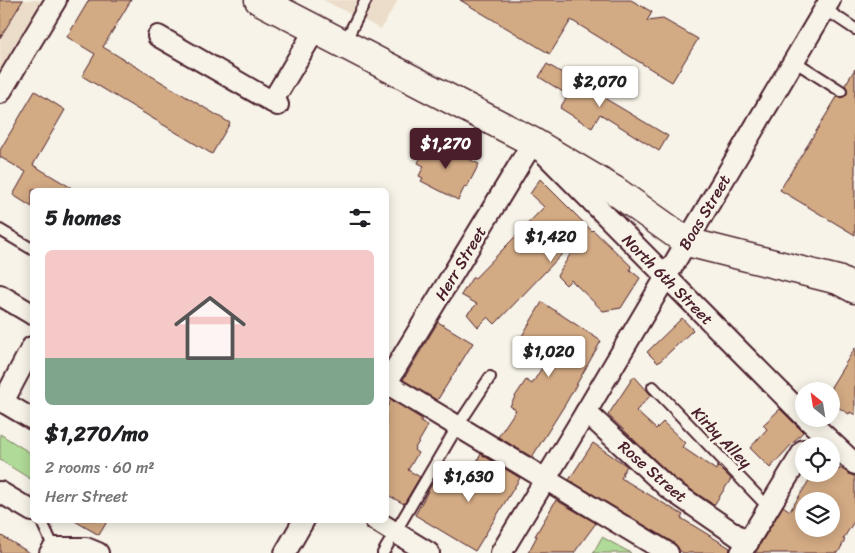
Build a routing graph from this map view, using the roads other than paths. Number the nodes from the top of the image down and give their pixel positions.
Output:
1 (56, 0) edge
2 (259, 0) edge
3 (366, 0) edge
4 (827, 5) edge
5 (855, 29) edge
6 (315, 30) junction
7 (158, 36) dead end
8 (344, 44) junction
9 (794, 61) junction
10 (841, 91) dead end
11 (0, 93) edge
12 (533, 142) junction
13 (0, 230) edge
14 (687, 242) junction
15 (30, 248) edge
16 (666, 277) junction
17 (855, 289) edge
18 (0, 295) edge
19 (30, 313) edge
20 (30, 350) edge
21 (490, 377) dead end
22 (389, 379) edge
23 (389, 386) edge
24 (653, 387) dead end
25 (1, 401) edge
26 (795, 407) edge
27 (586, 412) junction
28 (30, 418) edge
29 (457, 427) junction
30 (816, 428) edge
31 (795, 464) edge
32 (855, 464) edge
33 (546, 479) junction
34 (0, 492) edge
35 (768, 508) junction
36 (30, 509) edge
37 (42, 523) edge
38 (302, 523) edge
39 (379, 523) edge
40 (394, 532) junction
41 (745, 548) edge
42 (52, 550) edge
43 (98, 553) edge
44 (285, 553) edge
45 (383, 553) edge
46 (429, 553) edge
47 (501, 553) edge
48 (668, 553) edge

1 - 11 street
2 - 6 main road, North 6th Street
3 - 8 lane
4 - 5 lane
4 - 9 street, Boas Street
6 - 7 street
6 - 8 main road, North 6th Street
8 - 12 main road, North 6th Street
9 - 10 lane
9 - 14 street, Boas Street
12 - 14 main road, North 6th Street
12 - 16 street, North 6th Street
12 - 22 street, Herr Street
13 - 15 lane
14 - 16 street, Boas Street
14 - 17 main road
16 - 26 street, North 6th Street
16 - 27 street, Boas Street
18 - 19 street
20 - 25 street
21 - 29 lane
23 - 29 street
24 - 35 lane, Kirby Alley
25 - 28 street
27 - 33 street, Boas Street
27 - 41 street, Rose Street
29 - 33 street
29 - 40 lane
30 - 32 street, North 6th Street
31 - 35 street
33 - 47 street, Boas Street
33 - 48 street
34 - 36 street
35 - 41 street
37 - 42 lane
38 - 44 street
39 - 40 street
40 - 45 lane
40 - 46 street
42 - 43 street

